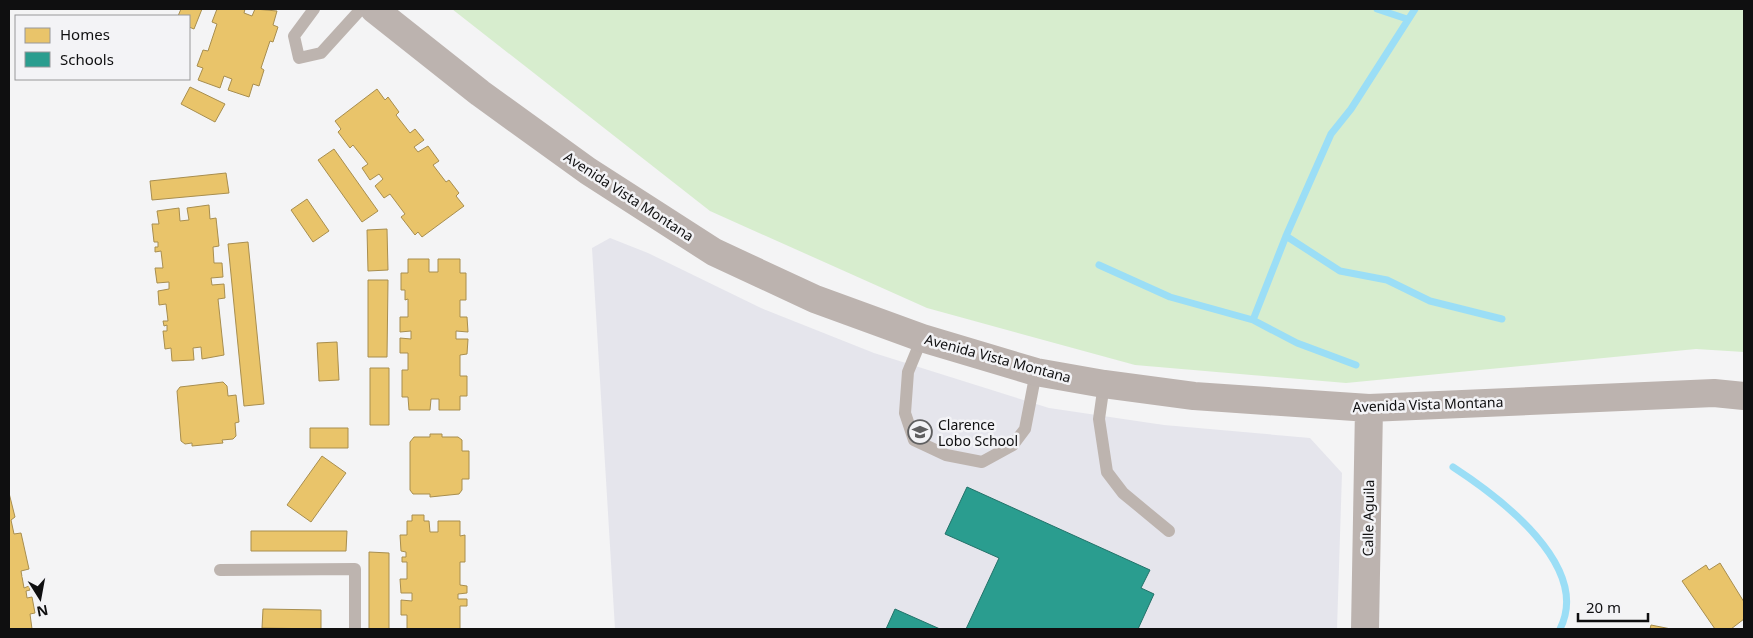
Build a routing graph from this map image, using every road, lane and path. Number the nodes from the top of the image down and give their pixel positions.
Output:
1 (314, 9) edge
2 (361, 9) edge
3 (374, 9) edge
4 (922, 338) junction
5 (1036, 372) junction
6 (1104, 384) junction
7 (1744, 396) edge
8 (1369, 408) junction
9 (1169, 530) dead end
10 (220, 570) dead end
11 (355, 629) edge
12 (1365, 629) edge

1 - 2 lane
3 - 4 street, Avenida Vista Montana
4 - 5 street, Avenida Vista Montana
4 - 5 lane
5 - 6 street, Avenida Vista Montana
6 - 8 street, Avenida Vista Montana
6 - 9 lane
7 - 8 street, Avenida Vista Montana
8 - 12 street, Calle Aguila
10 - 11 lane

